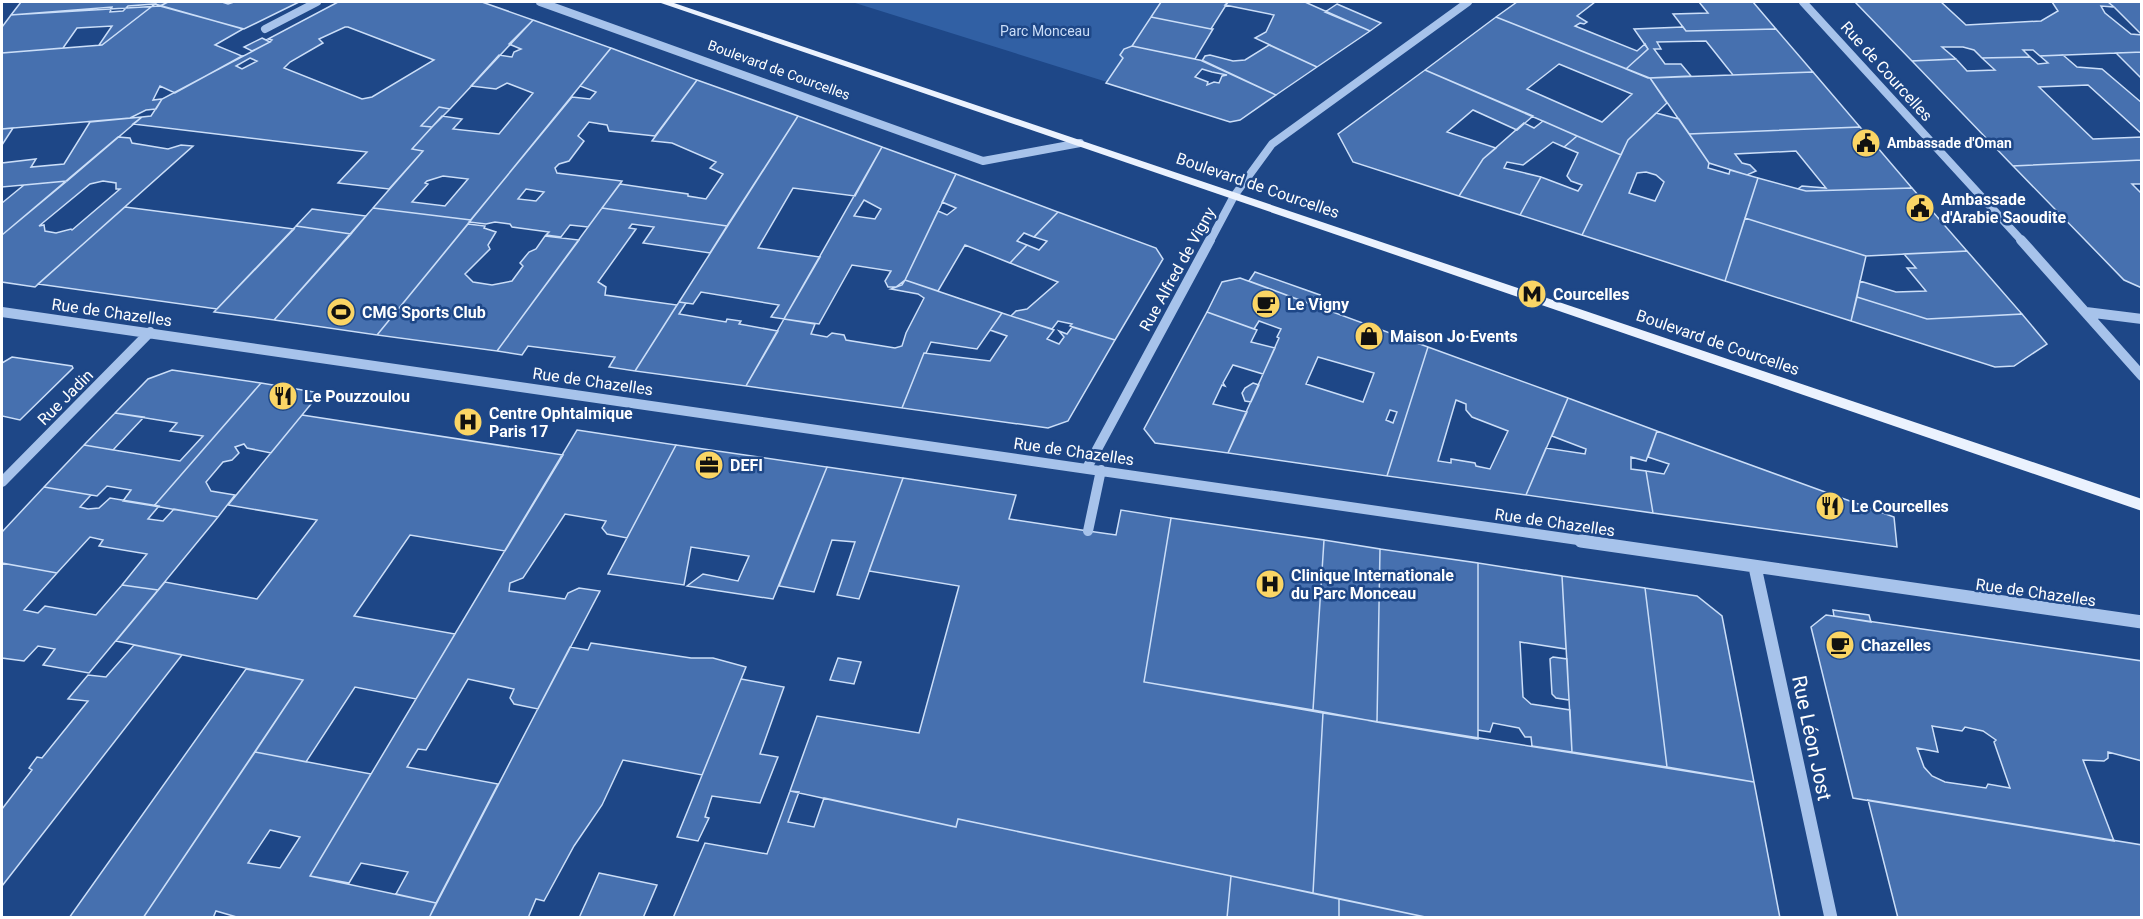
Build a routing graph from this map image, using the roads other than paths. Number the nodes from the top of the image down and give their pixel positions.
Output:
1 (317, 2) edge
2 (540, 2) edge
3 (663, 2) edge
4 (1468, 2) edge
5 (1803, 2) edge
6 (265, 29) dead end
7 (1080, 143) junction
8 (1234, 196) junction
9 (2, 312) edge
10 (2086, 312) junction
11 (2142, 319) edge
12 (150, 332) junction
13 (2142, 376) edge
14 (1087, 468) junction
15 (1101, 470) junction
16 (2, 482) edge
17 (2142, 505) edge
18 (1088, 531) dead end
19 (1755, 567) junction
20 (2142, 622) edge
21 (1831, 918) edge

1 - 6 street
2 - 7 street, Boulevard de Courcelles
3 - 7 main road, Boulevard de Courcelles
4 - 8 street, Rue Alfred de Vigny
5 - 10 street, Rue de Courcelles
7 - 8 main road, Boulevard de Courcelles
8 - 14 street, Rue Alfred de Vigny
8 - 17 main road, Boulevard de Courcelles
9 - 12 street, Rue de Chazelles
10 - 11 street
10 - 13 street, Rue de Courcelles
12 - 14 street, Rue de Chazelles
12 - 16 street, Rue Jadin
14 - 15 street, Rue de Chazelles
15 - 18 street
15 - 19 street, Rue de Chazelles
19 - 20 street, Rue de Chazelles
19 - 21 street, Rue Léon Jost

